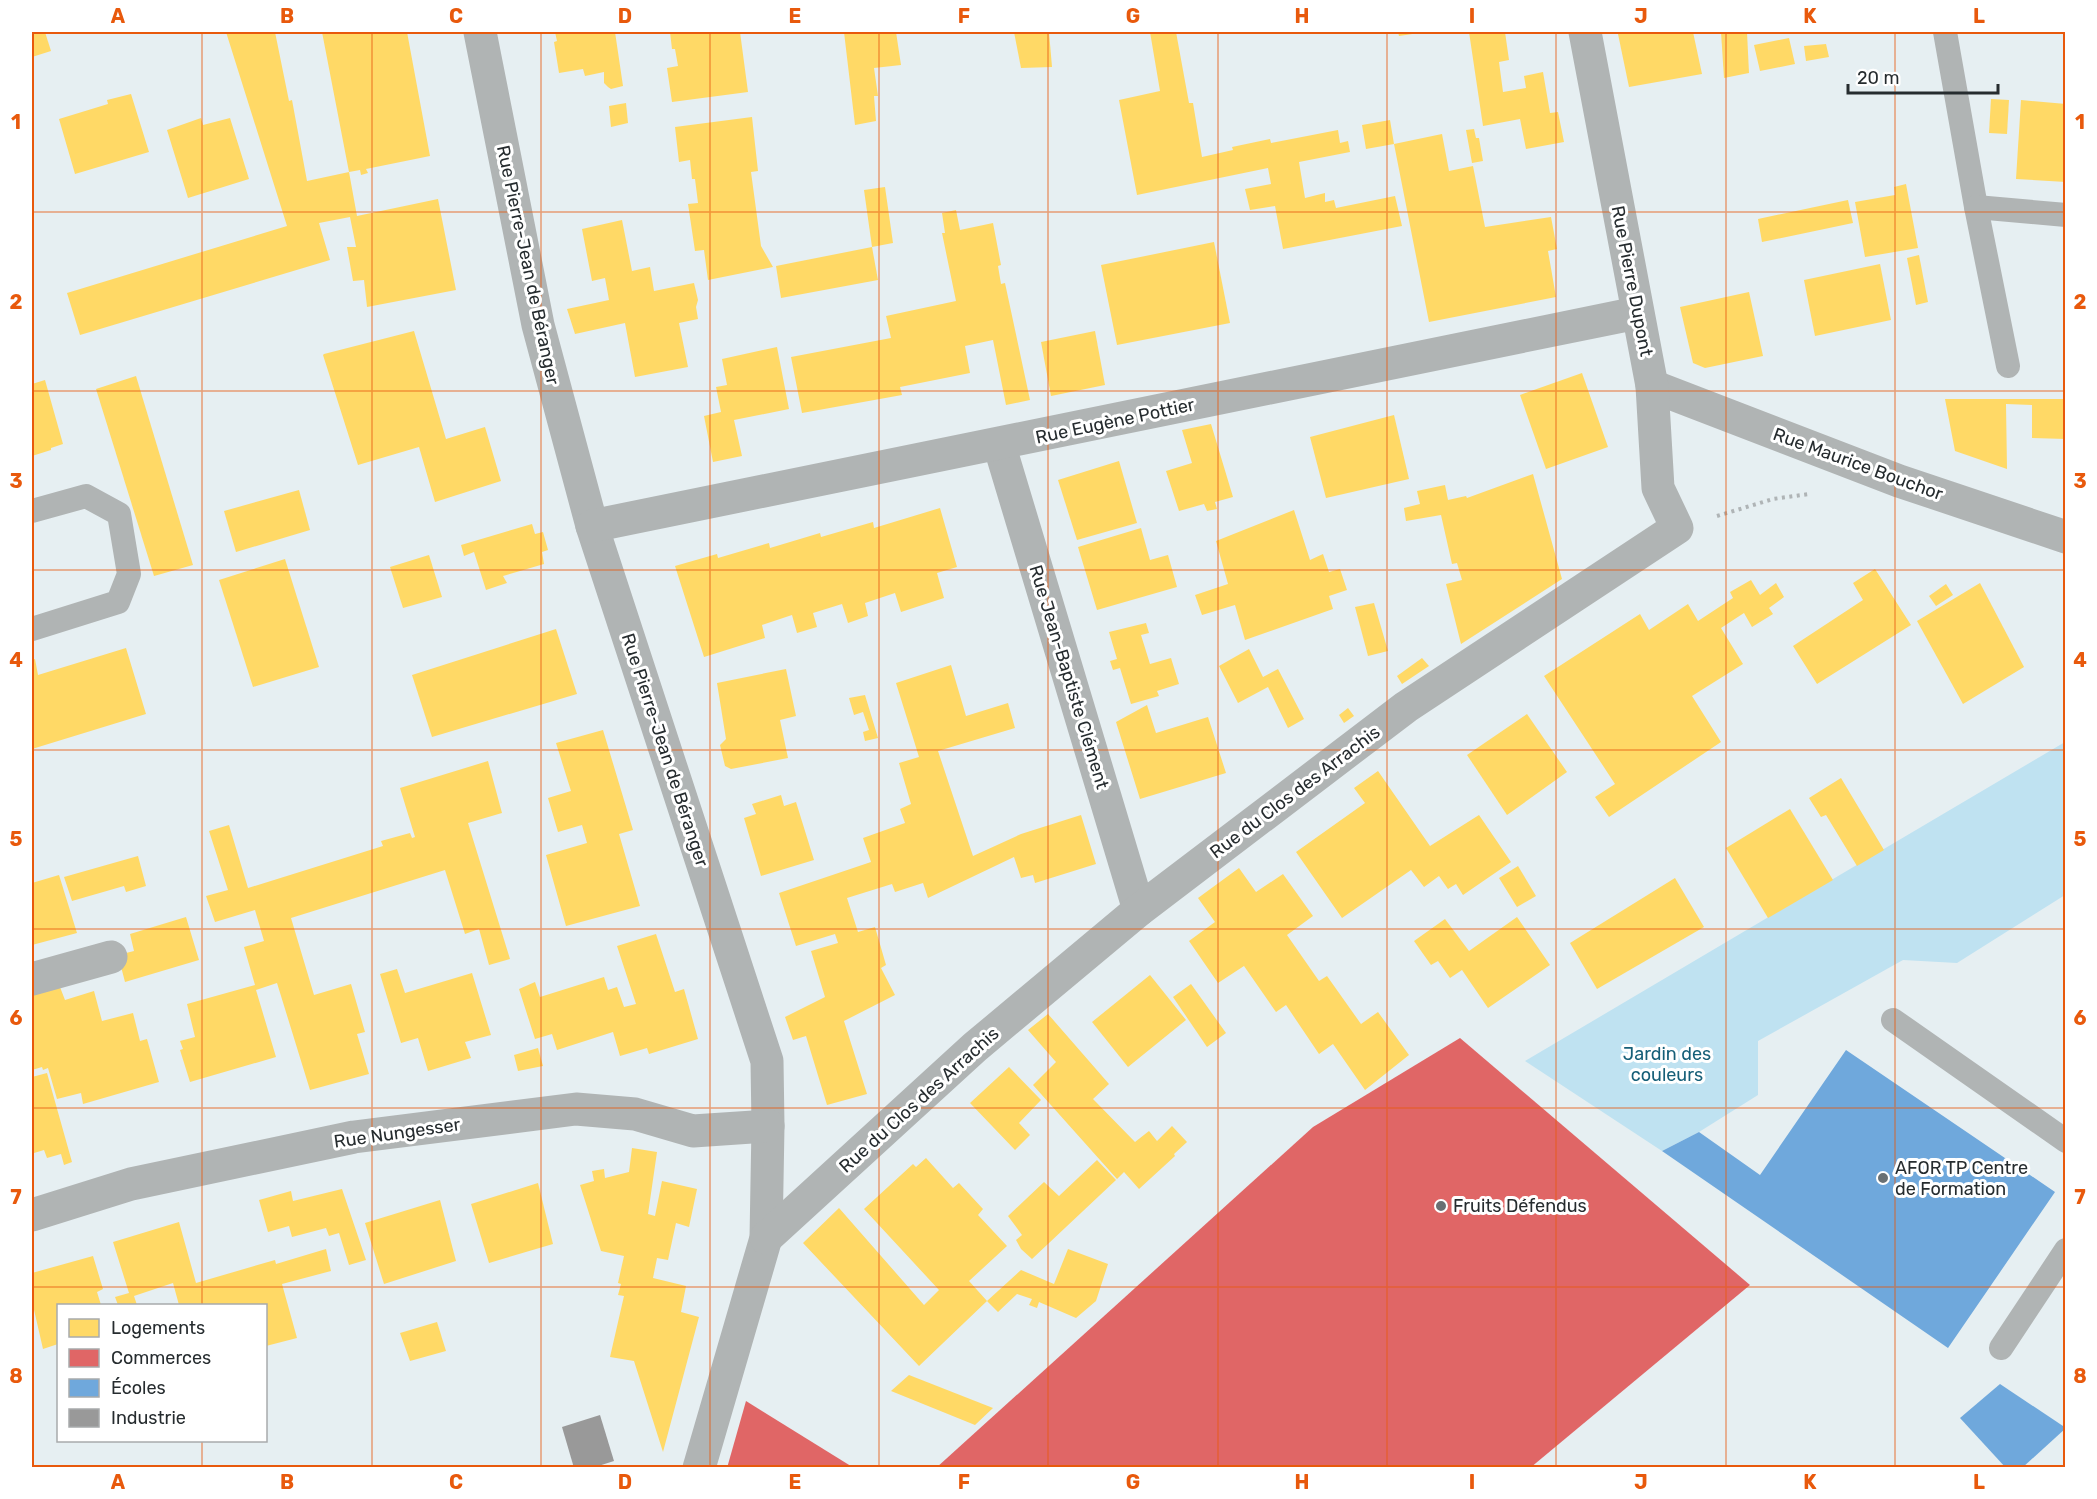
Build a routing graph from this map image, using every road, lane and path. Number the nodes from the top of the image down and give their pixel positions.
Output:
1 (480, 32) edge
2 (1585, 32) edge
3 (1945, 32) edge
4 (1976, 207) junction
5 (2066, 215) edge
6 (1637, 313) junction
7 (2008, 366) dead end
8 (1652, 386) junction
9 (999, 444) junction
10 (1819, 492) dead end
11 (32, 511) edge
12 (592, 526) junction
13 (1677, 528) junction
14 (2066, 537) edge
15 (32, 629) edge
16 (1140, 910) junction
17 (111, 957) dead end
18 (32, 980) edge
19 (1893, 1020) dead end
20 (768, 1126) junction
21 (2066, 1140) edge
22 (32, 1215) edge
23 (766, 1238) junction
24 (2066, 1250) edge
25 (2001, 1348) dead end
26 (699, 1467) edge

1 - 12 street, Rue Pierre-Jean de Béranger
2 - 6 street, Rue Pierre Dupont
3 - 4 lane
4 - 5 lane
4 - 7 lane
6 - 8 street, Rue Pierre Dupont
6 - 9 street, Rue Eugène Pottier
8 - 13 street, Rue Pierre Dupont
8 - 14 street, Rue Maurice Bouchor
9 - 12 street, Rue Eugène Pottier
9 - 16 street, Rue Jean-Baptiste Clément
10 - 13 path
11 - 15 lane
12 - 20 street, Rue Pierre-Jean de Béranger
13 - 16 street, Rue du Clos des Arrachis
16 - 23 street, Rue du Clos des Arrachis
17 - 18 street
19 - 21 lane
20 - 22 street, Rue Nungesser
20 - 23 street, Rue Pierre-Jean de Béranger
23 - 26 street, Rue Pierre-Jean de Béranger
24 - 25 lane

